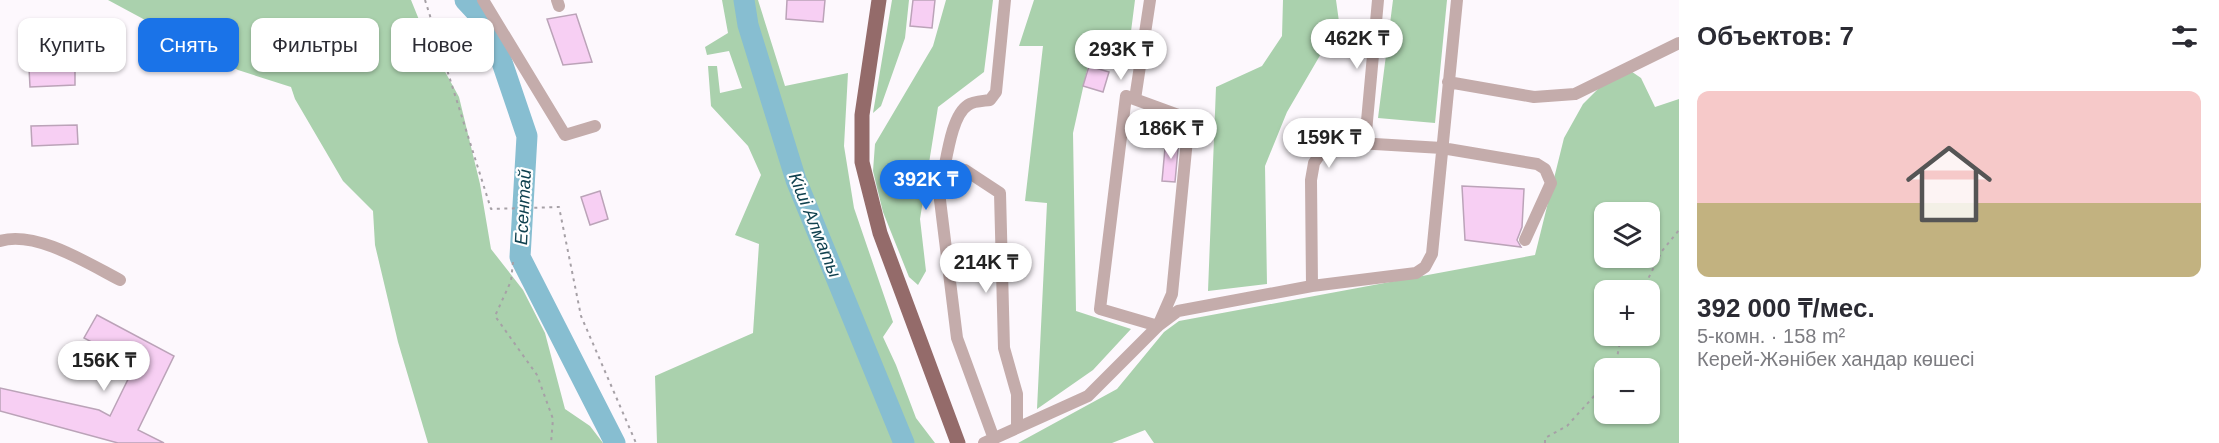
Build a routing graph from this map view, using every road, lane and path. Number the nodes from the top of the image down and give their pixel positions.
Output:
1 (425, 0) edge
2 (483, 0) edge
3 (879, 0) edge
4 (1005, 0) edge
5 (1150, 0) edge
6 (1378, 0) edge
7 (1457, 0) edge
8 (1679, 42) edge
9 (1448, 82) junction
10 (1135, 99) junction
11 (595, 126) dead end
12 (1365, 143) junction
13 (1442, 148) junction
14 (946, 171) junction
15 (1679, 230) edge
16 (1525, 240) dead end
17 (0, 241) edge
18 (513, 262) dead end
19 (120, 280) dead end
20 (1648, 280) edge
21 (1311, 286) junction
22 (1158, 326) junction
23 (1594, 396) edge
24 (1017, 428) junction
25 (989, 441) edge
26 (551, 443) edge
27 (636, 443) edge
28 (958, 443) edge
29 (1545, 443) edge

1 - 27 path
2 - 11 street
3 - 28 main road
4 - 14 street
5 - 10 street
6 - 12 street
7 - 9 street
8 - 9 street
9 - 13 street
10 - 22 street
10 - 22 street
12 - 13 street
12 - 21 street
13 - 16 street
13 - 21 street
14 - 24 street
14 - 25 street
15 - 20 path
17 - 19 street
18 - 26 path
21 - 22 street
22 - 24 street
23 - 29 path
24 - 25 street

